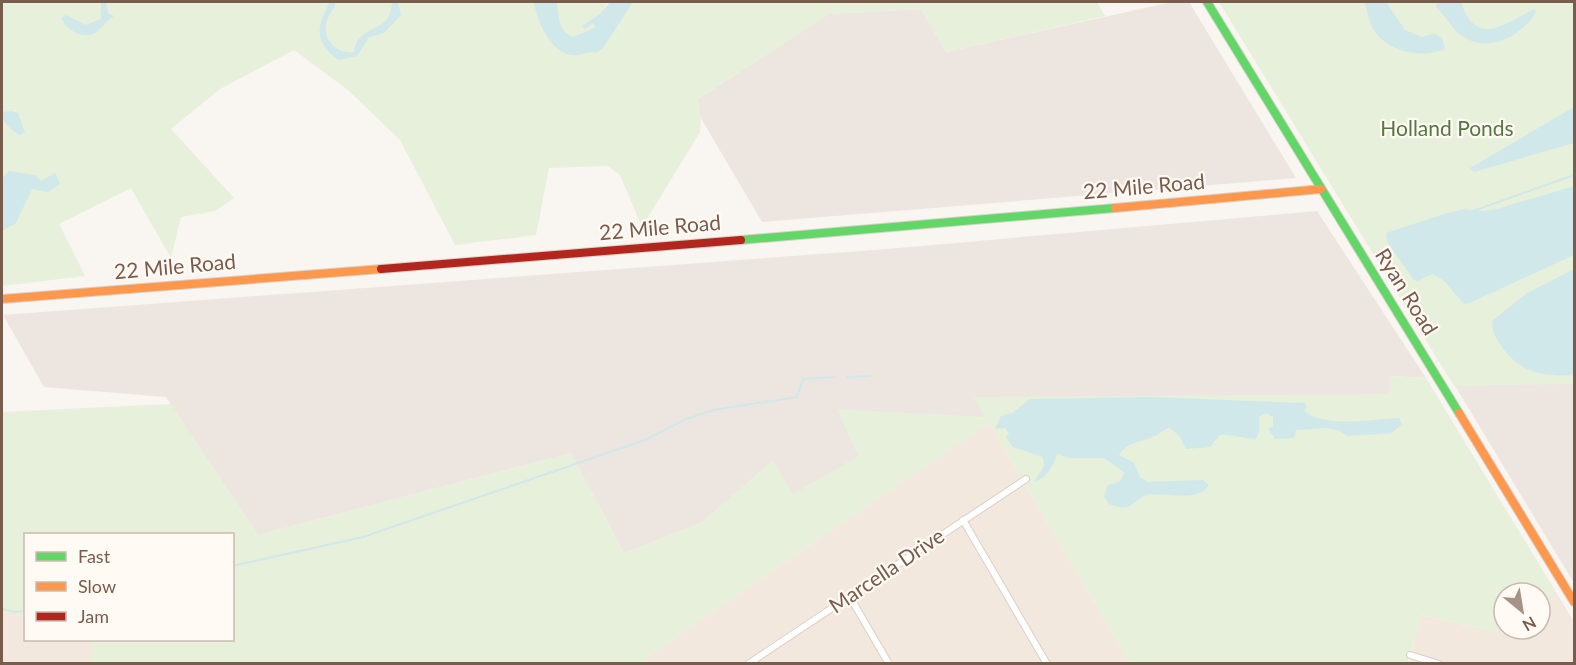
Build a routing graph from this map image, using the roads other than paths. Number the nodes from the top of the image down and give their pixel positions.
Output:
1 (1207, 2) edge
2 (1321, 189) junction
3 (2, 299) edge
4 (1026, 479) dead end
5 (963, 520) junction
6 (850, 597) junction
7 (1575, 602) edge
8 (1410, 655) dead end
9 (748, 663) edge
10 (889, 663) edge
11 (1047, 663) edge
12 (1439, 663) edge

1 - 2 street, Ryan Road
2 - 3 street, 22 Mile Road
2 - 7 street, Ryan Road
4 - 5 street, Marcella Drive
5 - 6 street, Marcella Drive
5 - 11 street
6 - 9 street, Marcella Drive
6 - 10 street
8 - 12 street

